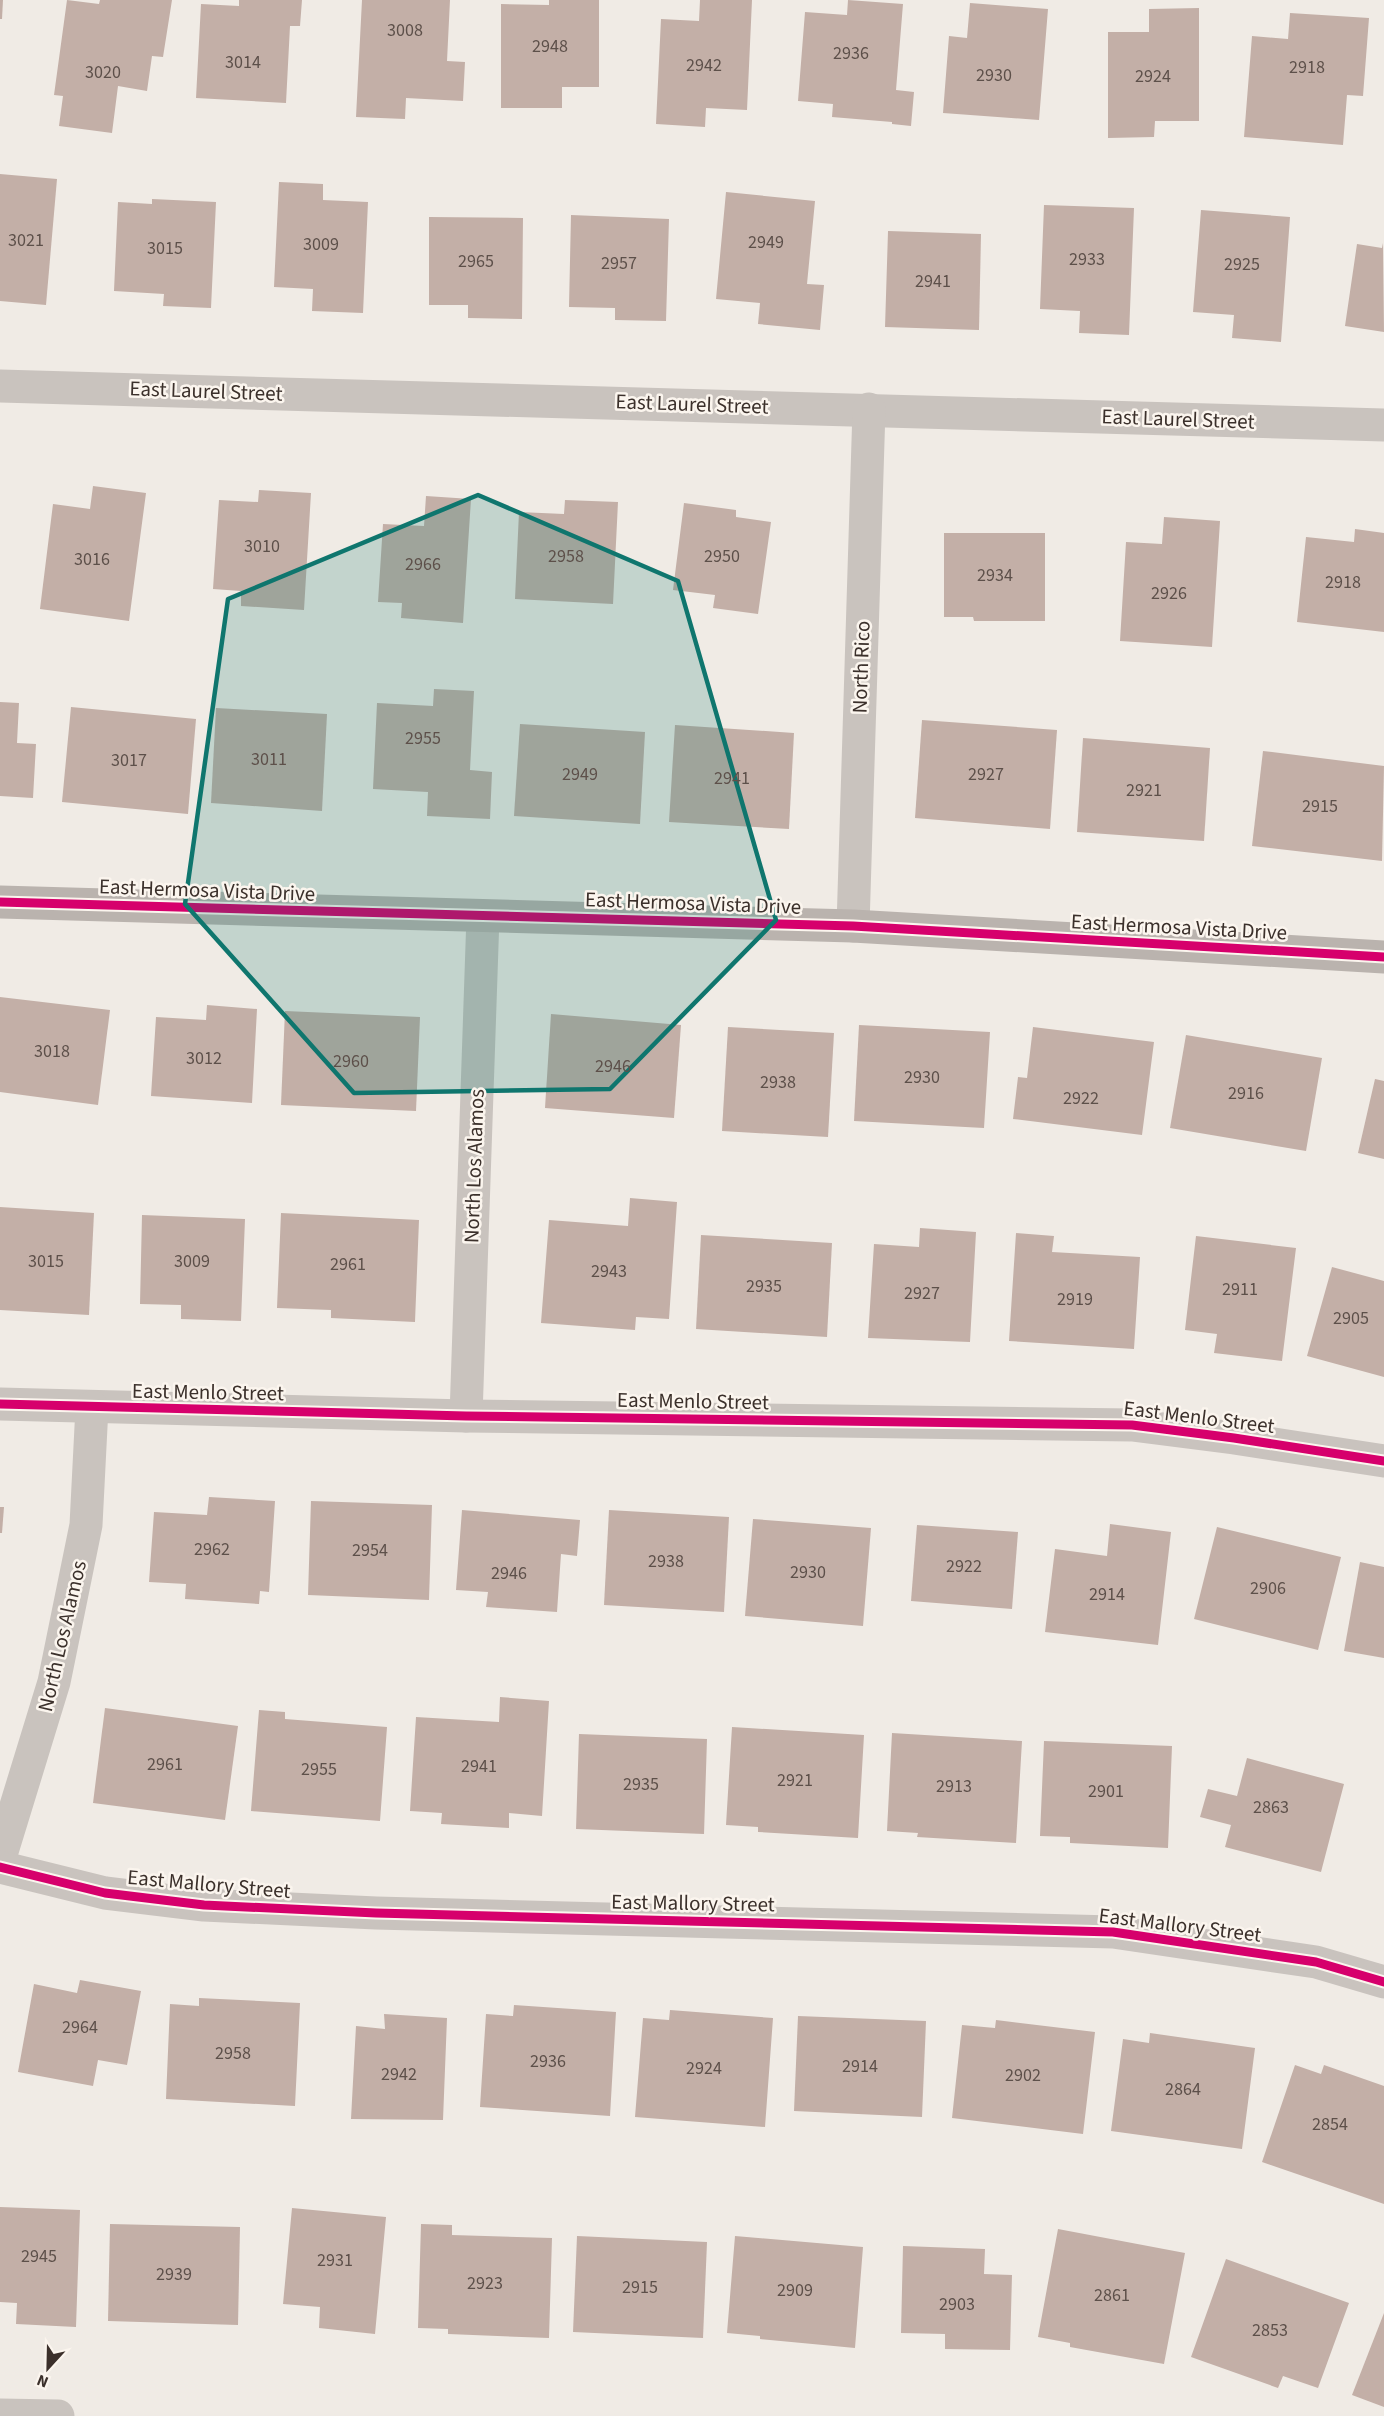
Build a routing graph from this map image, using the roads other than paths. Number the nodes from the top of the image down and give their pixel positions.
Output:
1 (0, 386) edge
2 (869, 409) junction
3 (1384, 425) edge
4 (0, 902) edge
5 (483, 916) junction
6 (853, 926) junction
7 (1384, 957) edge
8 (0, 1404) edge
9 (92, 1407) junction
10 (466, 1416) junction
11 (1384, 1461) edge
12 (0, 1858) edge
13 (0, 1867) edge
14 (1384, 1982) edge
15 (0, 2415) edge
16 (58, 2416) edge

1 - 2 street, East Laurel Street
2 - 3 street, East Laurel Street
2 - 6 street, North Rico
4 - 5 street, East Hermosa Vista Drive
5 - 6 street, East Hermosa Vista Drive
5 - 10 street, North Los Alamos
6 - 7 street, East Hermosa Vista Drive
8 - 9 street, East Menlo Street
9 - 10 street, East Menlo Street
9 - 12 street, North Los Alamos
10 - 11 street, East Menlo Street
13 - 14 street, East Mallory Street
15 - 16 street

